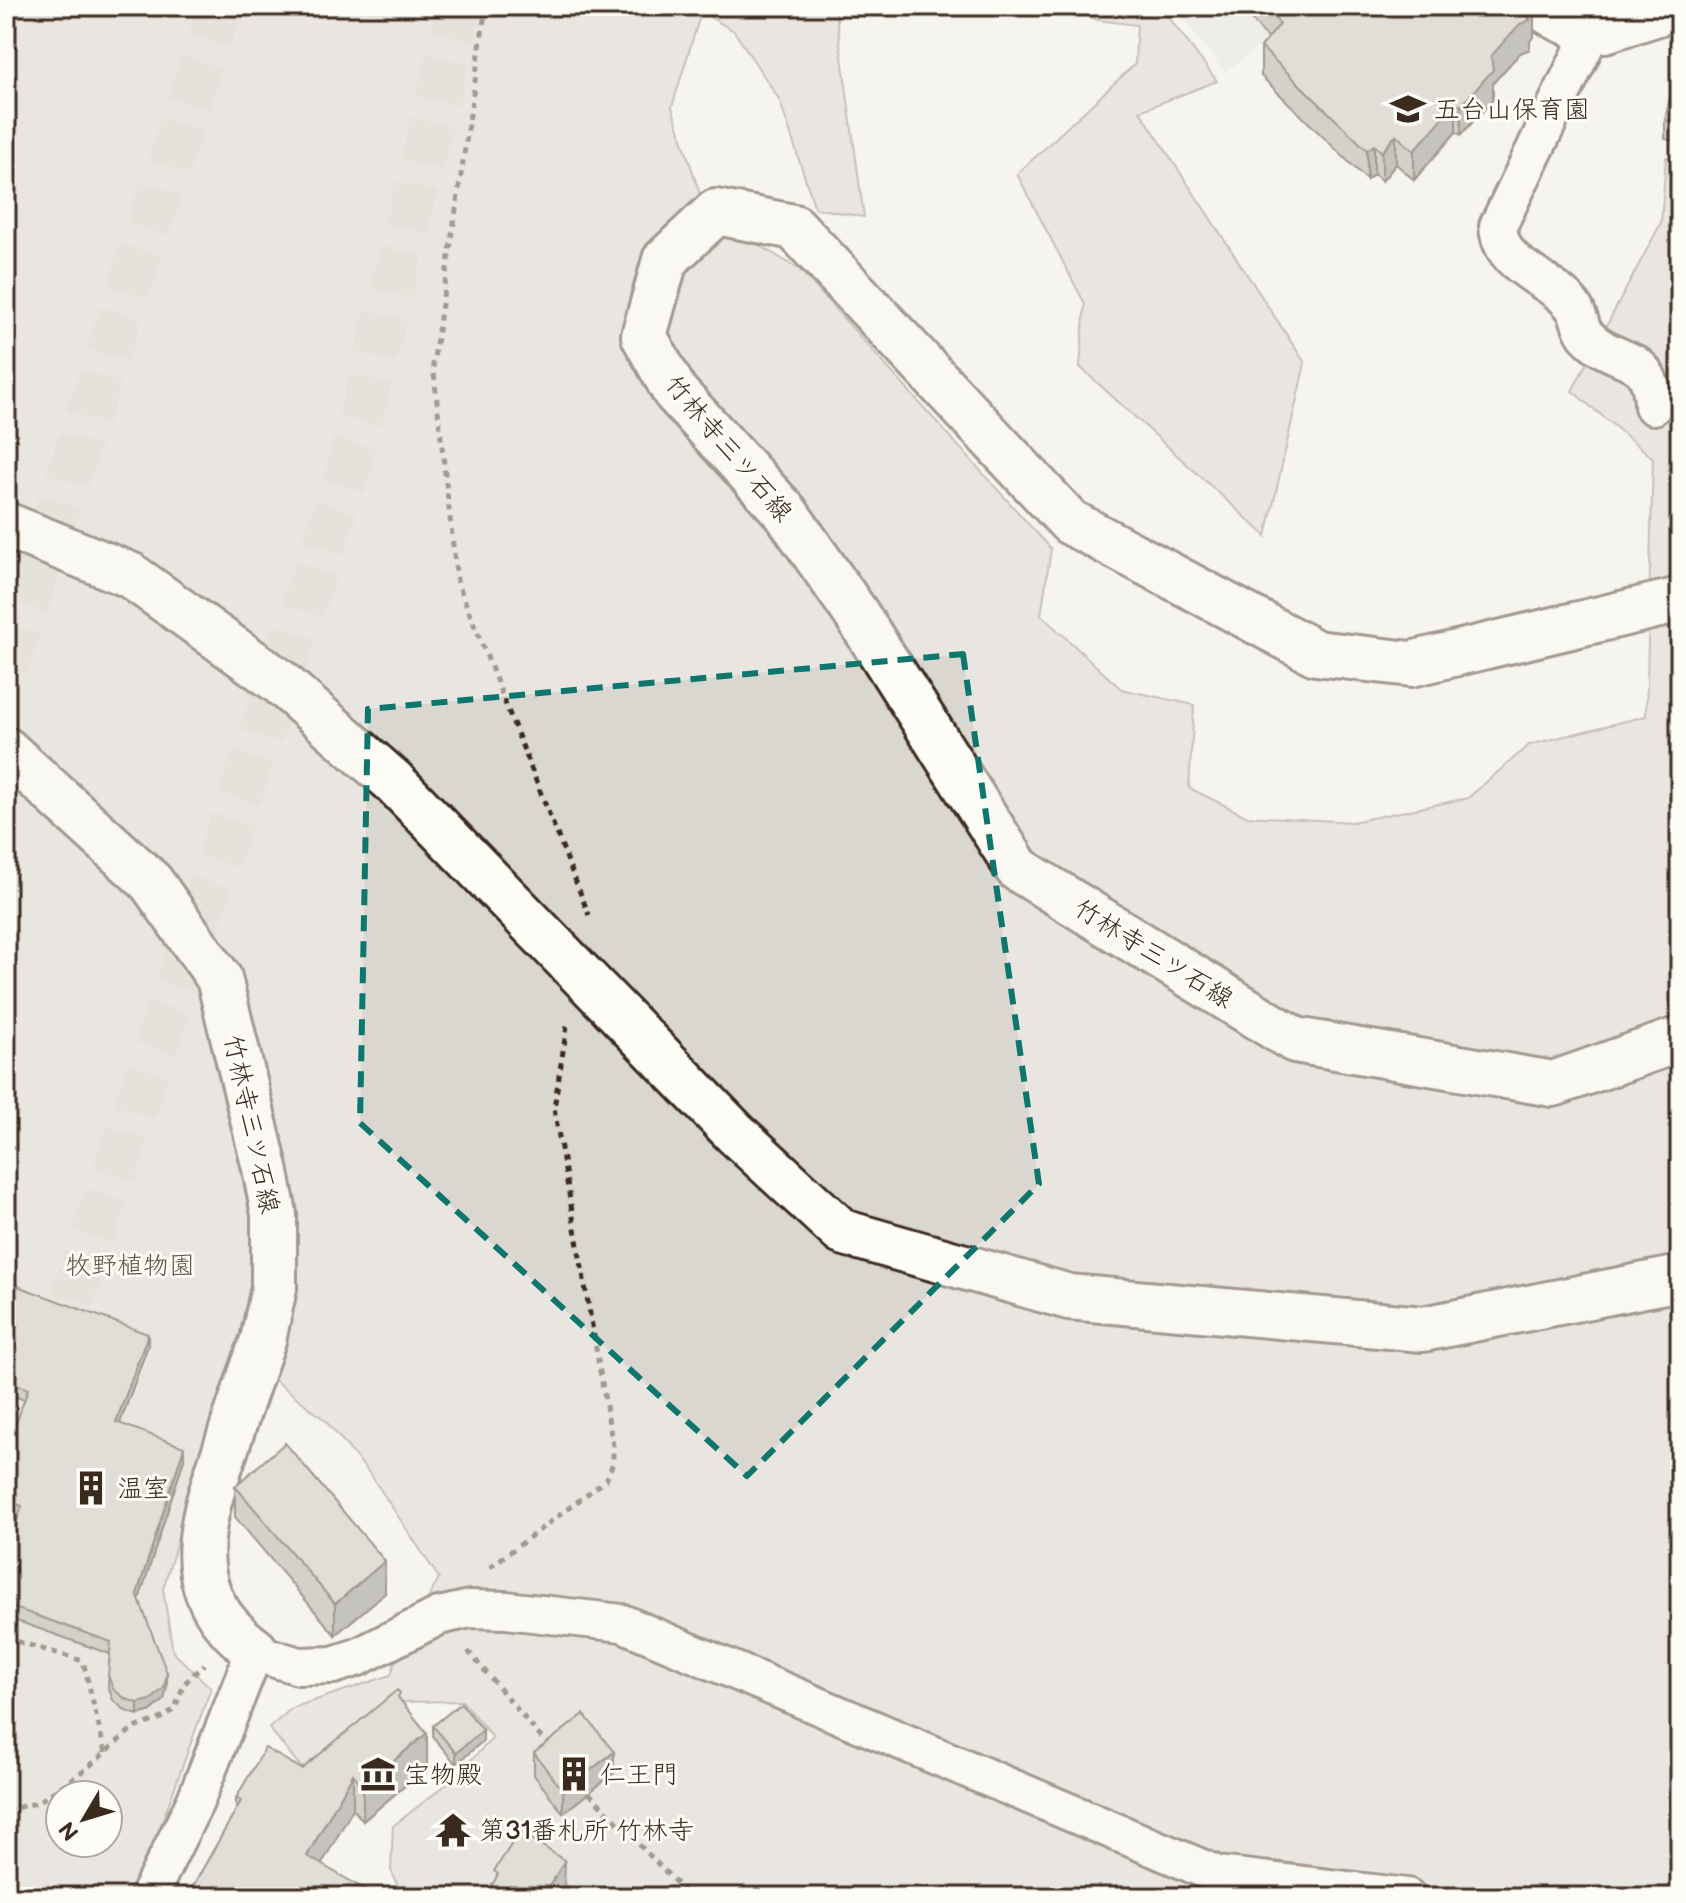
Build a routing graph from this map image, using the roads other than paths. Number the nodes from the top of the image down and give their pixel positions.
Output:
1 (1535, 6) edge
2 (1680, 10) edge
3 (1598, 19) edge
4 (1653, 406) dead end
5 (6, 525) edge
6 (1680, 600) edge
7 (6, 750) edge
8 (1680, 1039) edge
9 (1680, 1278) edge
10 (245, 1642) junction
11 (148, 1897) edge
12 (1407, 1897) edge

1 - 3 street
2 - 3 street
3 - 4 street
5 - 9 main road
6 - 8 main road, 竹林寺三ツ石線
7 - 10 main road, 竹林寺三ツ石線
10 - 11 street
10 - 12 street

